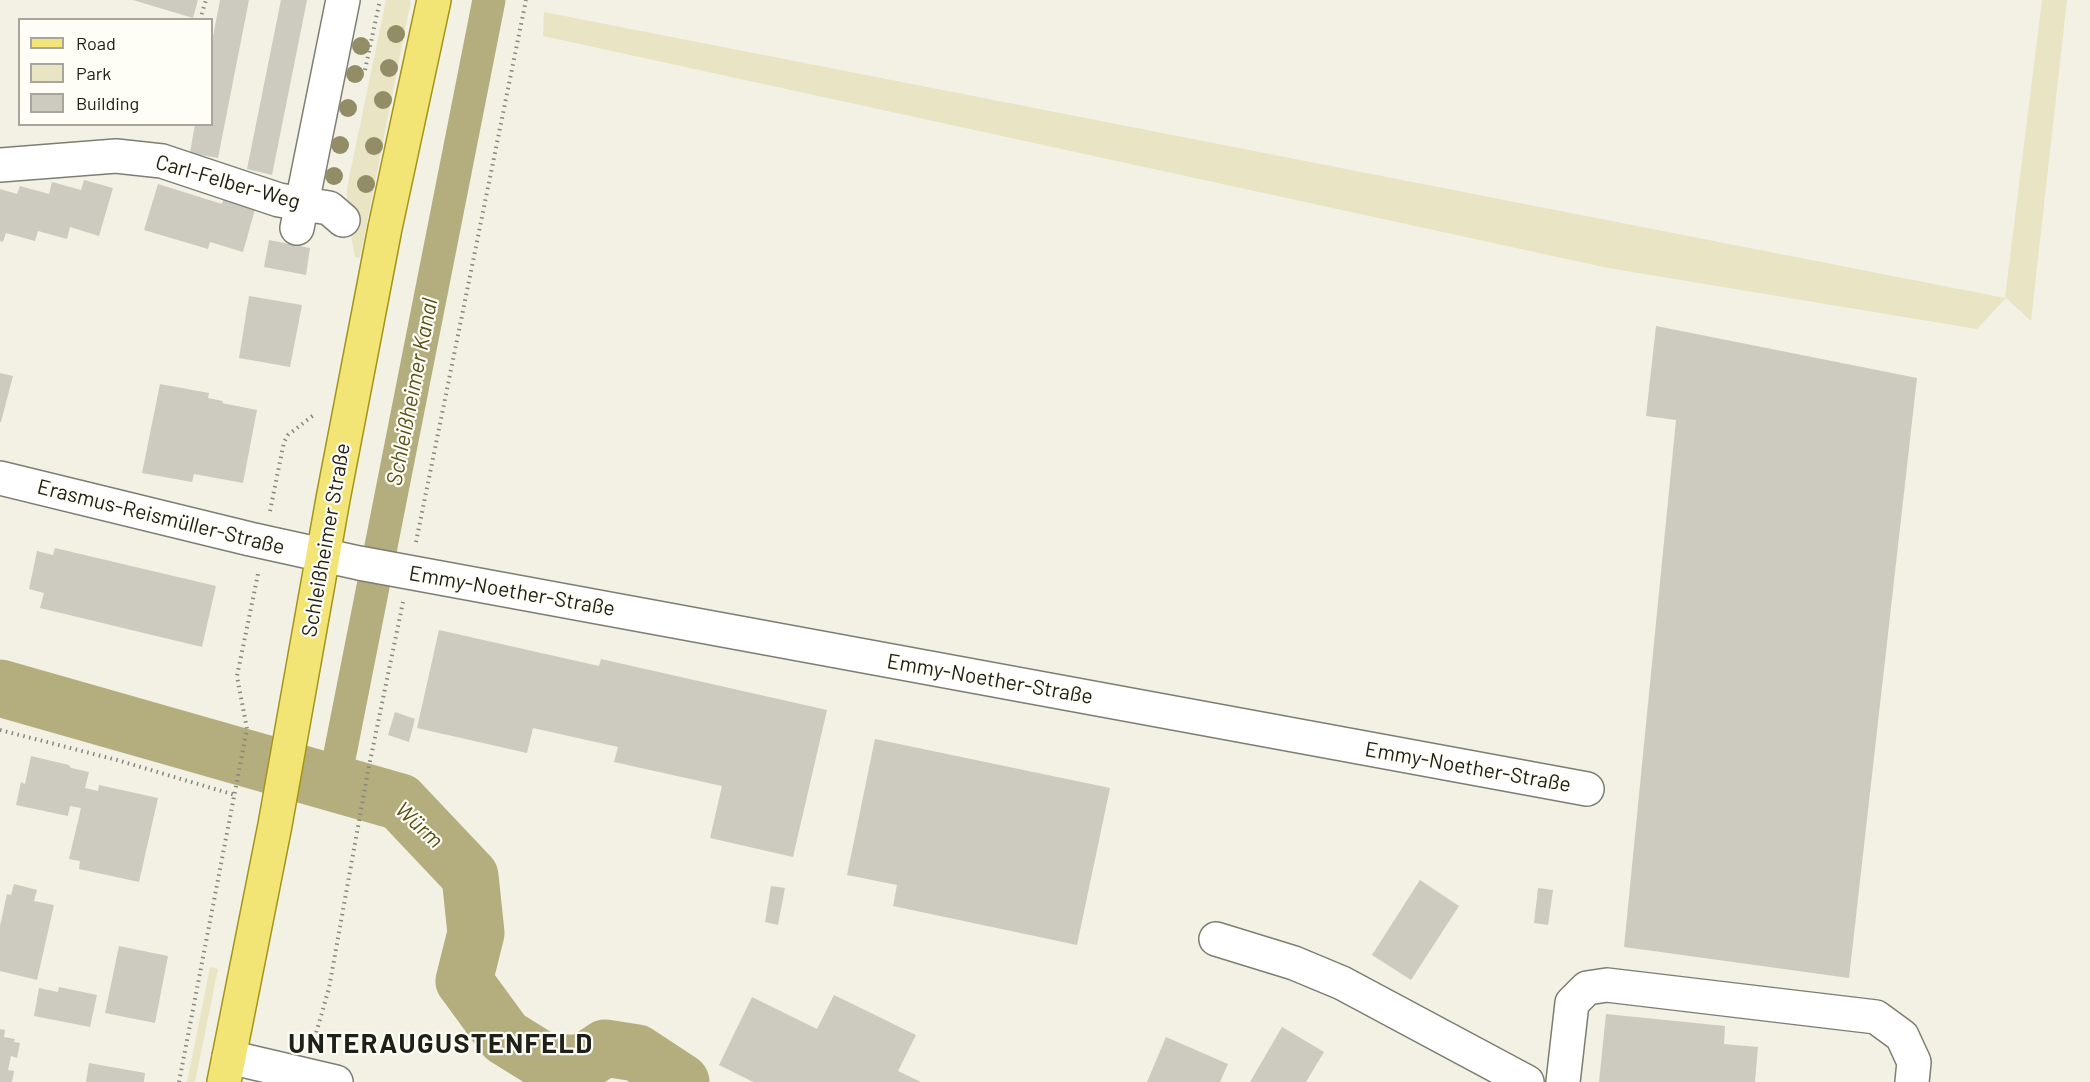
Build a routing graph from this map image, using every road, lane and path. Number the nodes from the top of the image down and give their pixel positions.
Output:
1 (206, 0) edge
2 (343, 0) edge
3 (380, 0) edge
4 (434, 0) edge
5 (526, 0) edge
6 (201, 18) edge
7 (363, 80) dead end
8 (0, 165) edge
9 (300, 216) junction
10 (343, 220) dead end
11 (320, 407) dead end
12 (0, 478) edge
13 (264, 543) junction
14 (322, 556) junction
15 (401, 571) junction
16 (0, 730) edge
17 (1587, 789) dead end
18 (235, 795) junction
19 (1216, 939) dead end
20 (227, 1070) edge
21 (303, 1074) junction
22 (179, 1082) edge
23 (336, 1082) edge
24 (1527, 1082) edge
25 (1563, 1082) edge
26 (1912, 1082) edge

1 - 6 path
2 - 9 street
3 - 7 path
4 - 14 main road, Schleißheimer Straße
5 - 15 path
8 - 9 street, Carl-Felber-Weg
9 - 10 street, Carl-Felber-Weg
11 - 13 path
12 - 13 street, Erasmus-Reismüller-Straße
13 - 14 street, Erasmus-Reismüller-Straße
13 - 18 path
14 - 15 street, Emmy-Noether-Straße
14 - 20 main road, Schleißheimer Straße
15 - 17 street, Emmy-Noether-Straße
15 - 21 path
16 - 18 path
18 - 22 path
19 - 24 street
20 - 21 street
21 - 23 street
25 - 26 street

